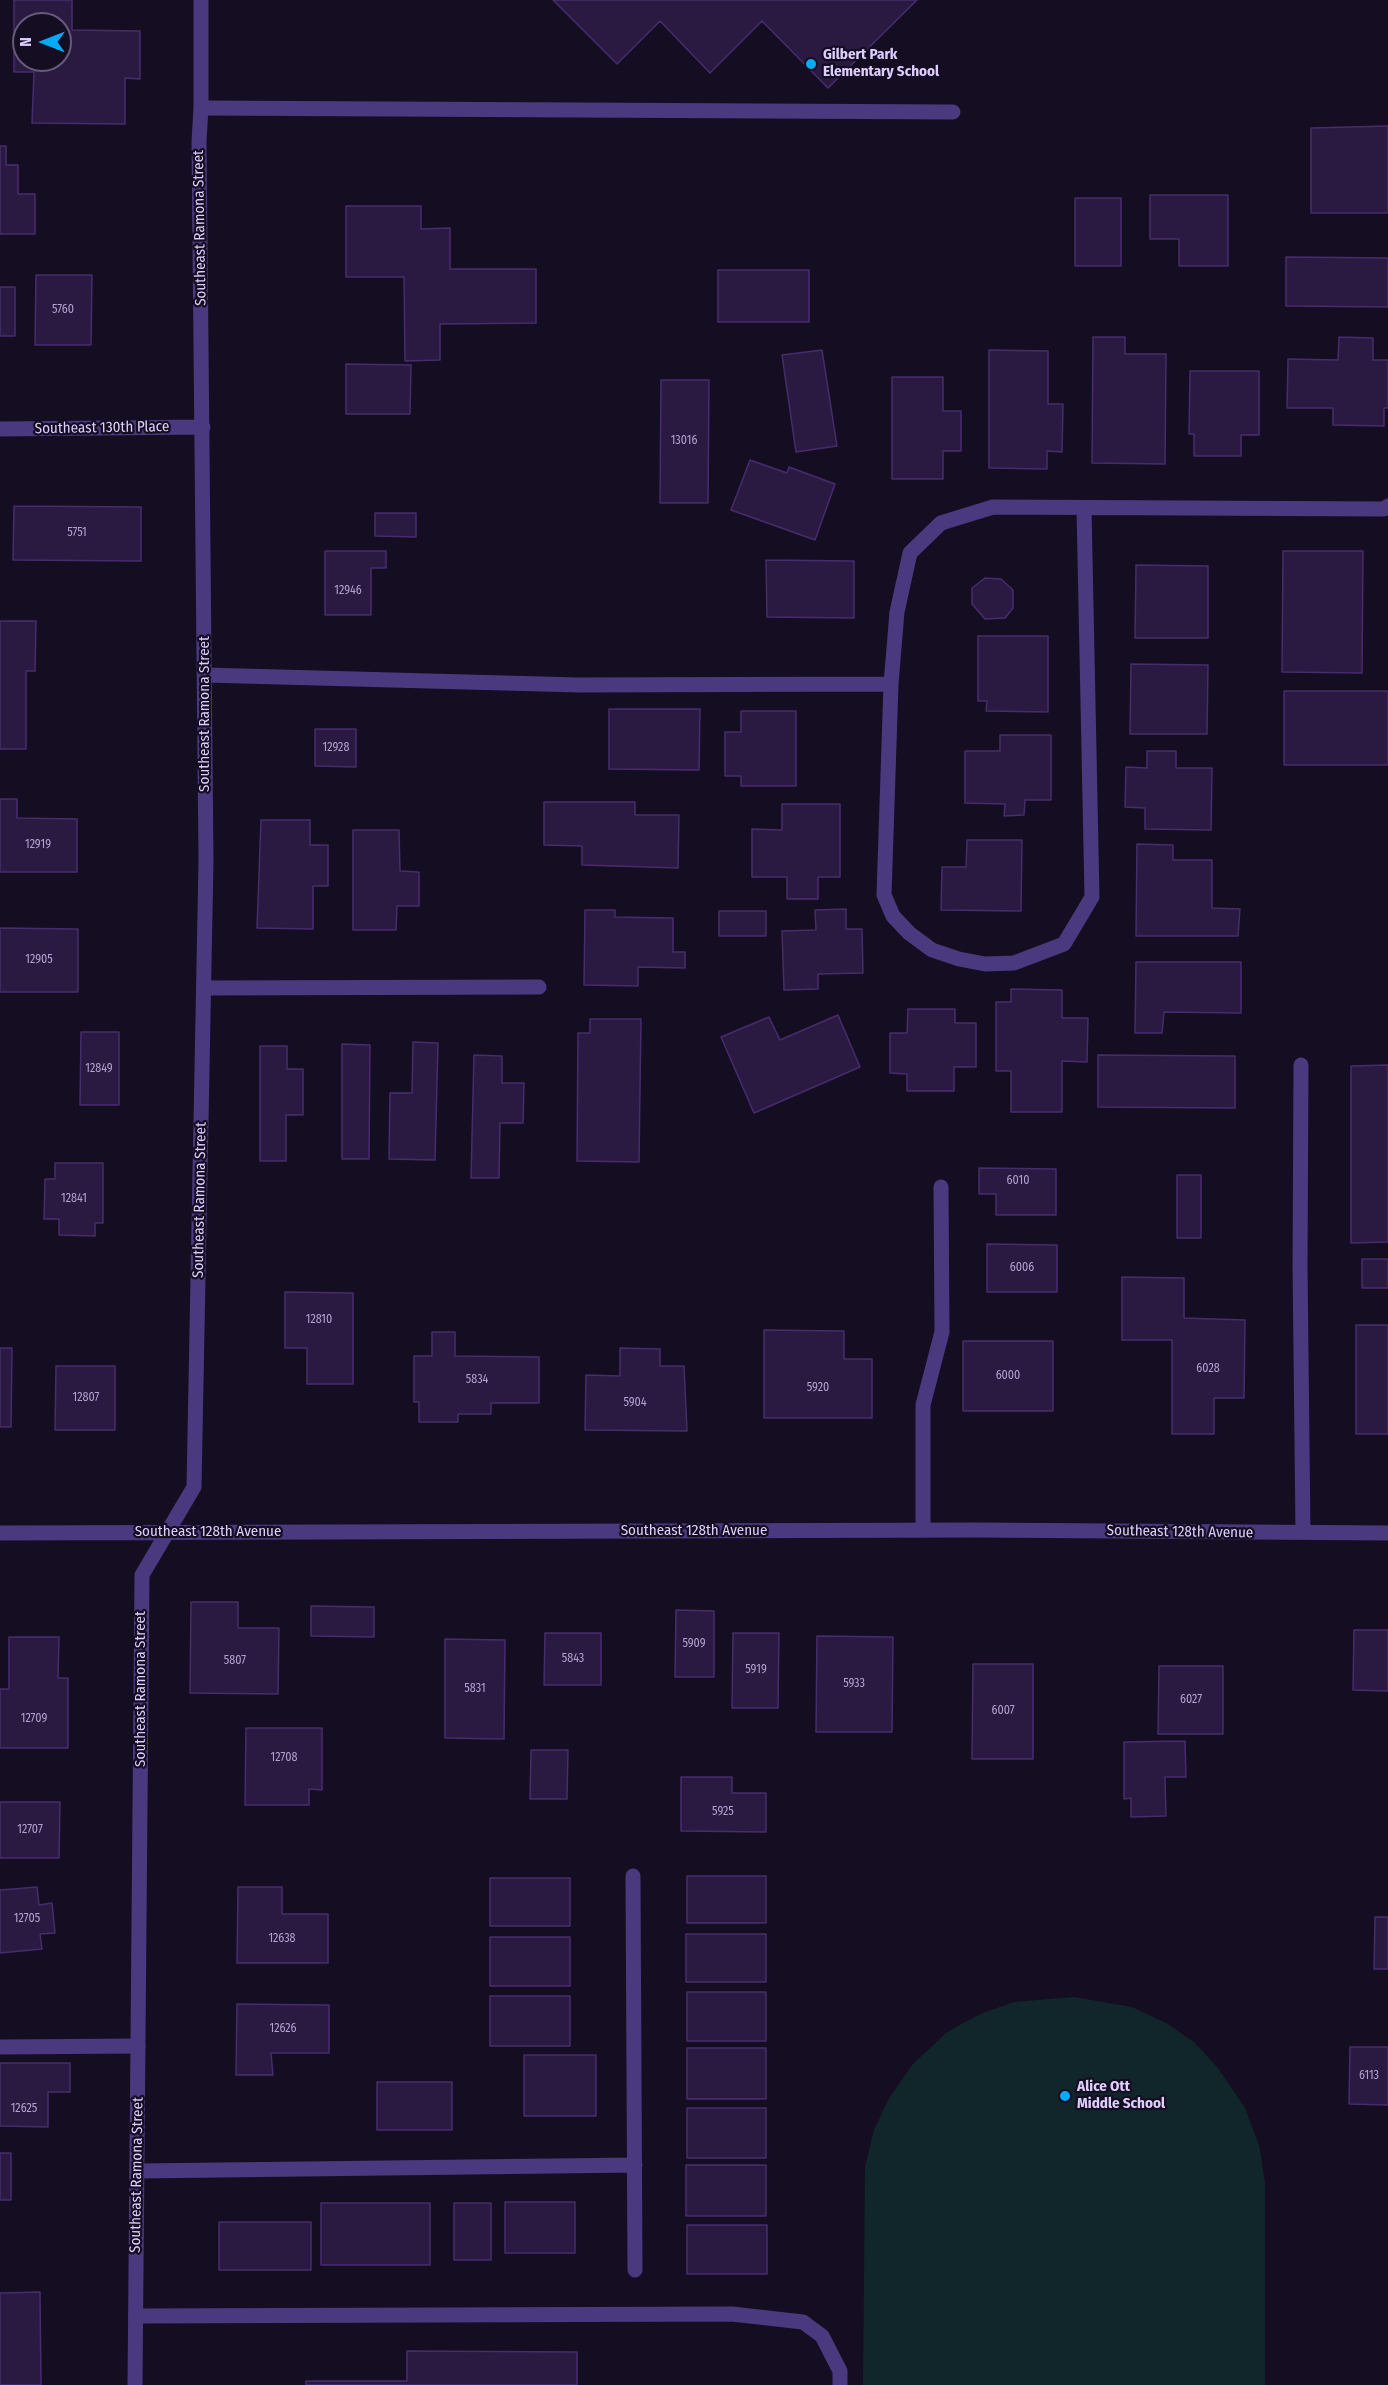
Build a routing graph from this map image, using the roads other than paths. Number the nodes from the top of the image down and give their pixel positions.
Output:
1 (201, 0) edge
2 (201, 108) junction
3 (953, 112) dead end
4 (203, 427) junction
5 (0, 429) edge
6 (1388, 506) edge
7 (1084, 508) junction
8 (205, 675) junction
9 (891, 684) junction
10 (539, 987) dead end
11 (204, 988) junction
12 (1301, 1065) dead end
13 (941, 1187) dead end
14 (923, 1530) junction
15 (0, 1533) edge
16 (166, 1533) junction
17 (1303, 1533) junction
18 (1388, 1533) edge
19 (633, 1876) dead end
20 (138, 2046) junction
21 (0, 2047) edge
22 (635, 2165) junction
23 (137, 2171) junction
24 (635, 2270) dead end
25 (135, 2316) junction
26 (135, 2385) edge
27 (840, 2385) edge

1 - 2 street, Southeast Ramona Street
2 - 3 street
2 - 4 street, Southeast Ramona Street
4 - 5 street, Southeast 130th Place
4 - 8 street, Southeast Ramona Street
6 - 7 street
7 - 9 street
7 - 9 street
8 - 9 street
8 - 11 street, Southeast Ramona Street
10 - 11 street
11 - 16 street, Southeast Ramona Street
12 - 17 street
13 - 14 street
14 - 16 street, Southeast 128th Avenue
14 - 17 street, Southeast 128th Avenue
15 - 16 street, Southeast 128th Avenue
16 - 20 street, Southeast Ramona Street
17 - 18 street, Southeast 128th Avenue
19 - 22 street
20 - 21 street
20 - 23 street, Southeast Ramona Street
22 - 23 street
22 - 24 street
23 - 25 street, Southeast Ramona Street
25 - 26 street, Southeast Ramona Street
25 - 27 street

